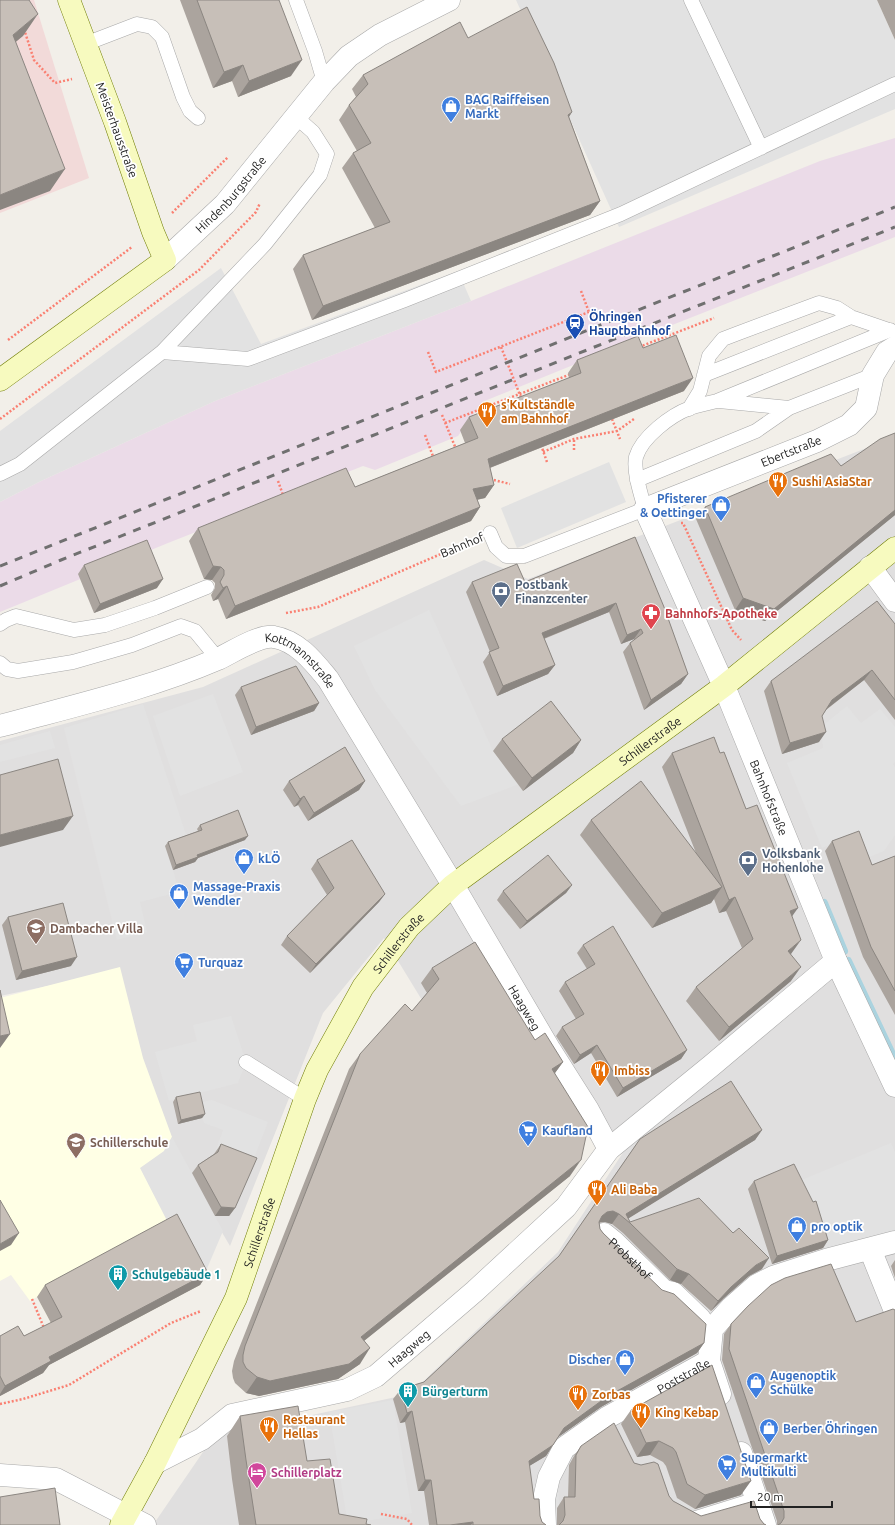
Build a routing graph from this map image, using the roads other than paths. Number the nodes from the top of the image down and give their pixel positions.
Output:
1 (69, 0) edge
2 (296, 0) edge
3 (449, 0) edge
4 (691, 0) edge
5 (86, 44) junction
6 (324, 82) junction
7 (895, 84) edge
8 (296, 117) junction
9 (198, 118) dead end
10 (761, 148) junction
11 (165, 260) junction
12 (851, 317) junction
13 (893, 336) edge
14 (162, 352) junction
15 (704, 375) junction
16 (873, 375) junction
17 (0, 380) edge
18 (717, 400) junction
19 (789, 408) junction
20 (689, 409) junction
21 (0, 474) edge
22 (637, 480) junction
23 (648, 517) junction
24 (490, 533) road end
25 (895, 548) edge
26 (870, 567) junction
27 (207, 587) dead end
28 (895, 601) edge
29 (0, 624) edge
30 (218, 658) junction
31 (0, 663) edge
32 (724, 686) junction
33 (0, 726) edge
34 (453, 885) junction
35 (836, 961) junction
36 (246, 1062) dead end
37 (895, 1086) edge
38 (305, 1099) junction
39 (609, 1149) junction
40 (604, 1234) edge
41 (895, 1242) edge
42 (870, 1249) junction
43 (895, 1311) edge
44 (712, 1329) junction
45 (709, 1361) junction
46 (727, 1412) edge
47 (734, 1434) edge
48 (155, 1463) junction
49 (0, 1475) edge
50 (757, 1499) junction
51 (682, 1511) edge
52 (131, 1522) edge
53 (545, 1525) edge
54 (765, 1525) edge

1 - 5 main road, Meisterhausstraße
2 - 6 lane
3 - 6 street, Hindenburgstraße
4 - 10 lane
5 - 9 lane
5 - 11 main road, Meisterhausstraße
6 - 8 street, Hindenburgstraße
7 - 10 lane
8 - 11 street, Hindenburgstraße
8 - 14 lane
10 - 14 lane
11 - 17 main road, Hindenburgstraße
12 - 13 lane
12 - 15 lane
12 - 15 lane
13 - 16 street, Ebertstraße
13 - 18 lane
14 - 21 lane
15 - 20 lane
16 - 19 lane
16 - 23 street, Ebertstraße
18 - 19 lane
18 - 20 lane
19 - 22 lane
20 - 22 lane
22 - 23 lane
23 - 24 lane, Bahnhof
23 - 32 street, Bahnhofstraße
25 - 26 main road, Schillerstraße
26 - 28 street
26 - 32 main road, Schillerstraße
27 - 29 lane
30 - 31 lane
30 - 33 street, Kottmannstraße
30 - 34 street, Kottmannstraße
32 - 34 main road, Schillerstraße
32 - 35 street, Bahnhofstraße
34 - 38 main road, Schillerstraße
34 - 39 street, Haagweg
35 - 37 street, Bahnhofstraße
35 - 39 street, Haagweg
36 - 38 lane
38 - 48 main road, Schillerstraße
39 - 48 street, Haagweg
40 - 44 street, Probsthof
41 - 42 street
42 - 43 street
42 - 44 street
44 - 45 street, Poststraße
45 - 46 street
45 - 53 street, Poststraße
47 - 50 street
48 - 52 main road, Schillerstraße
49 - 52 street
50 - 51 lane
50 - 54 street

